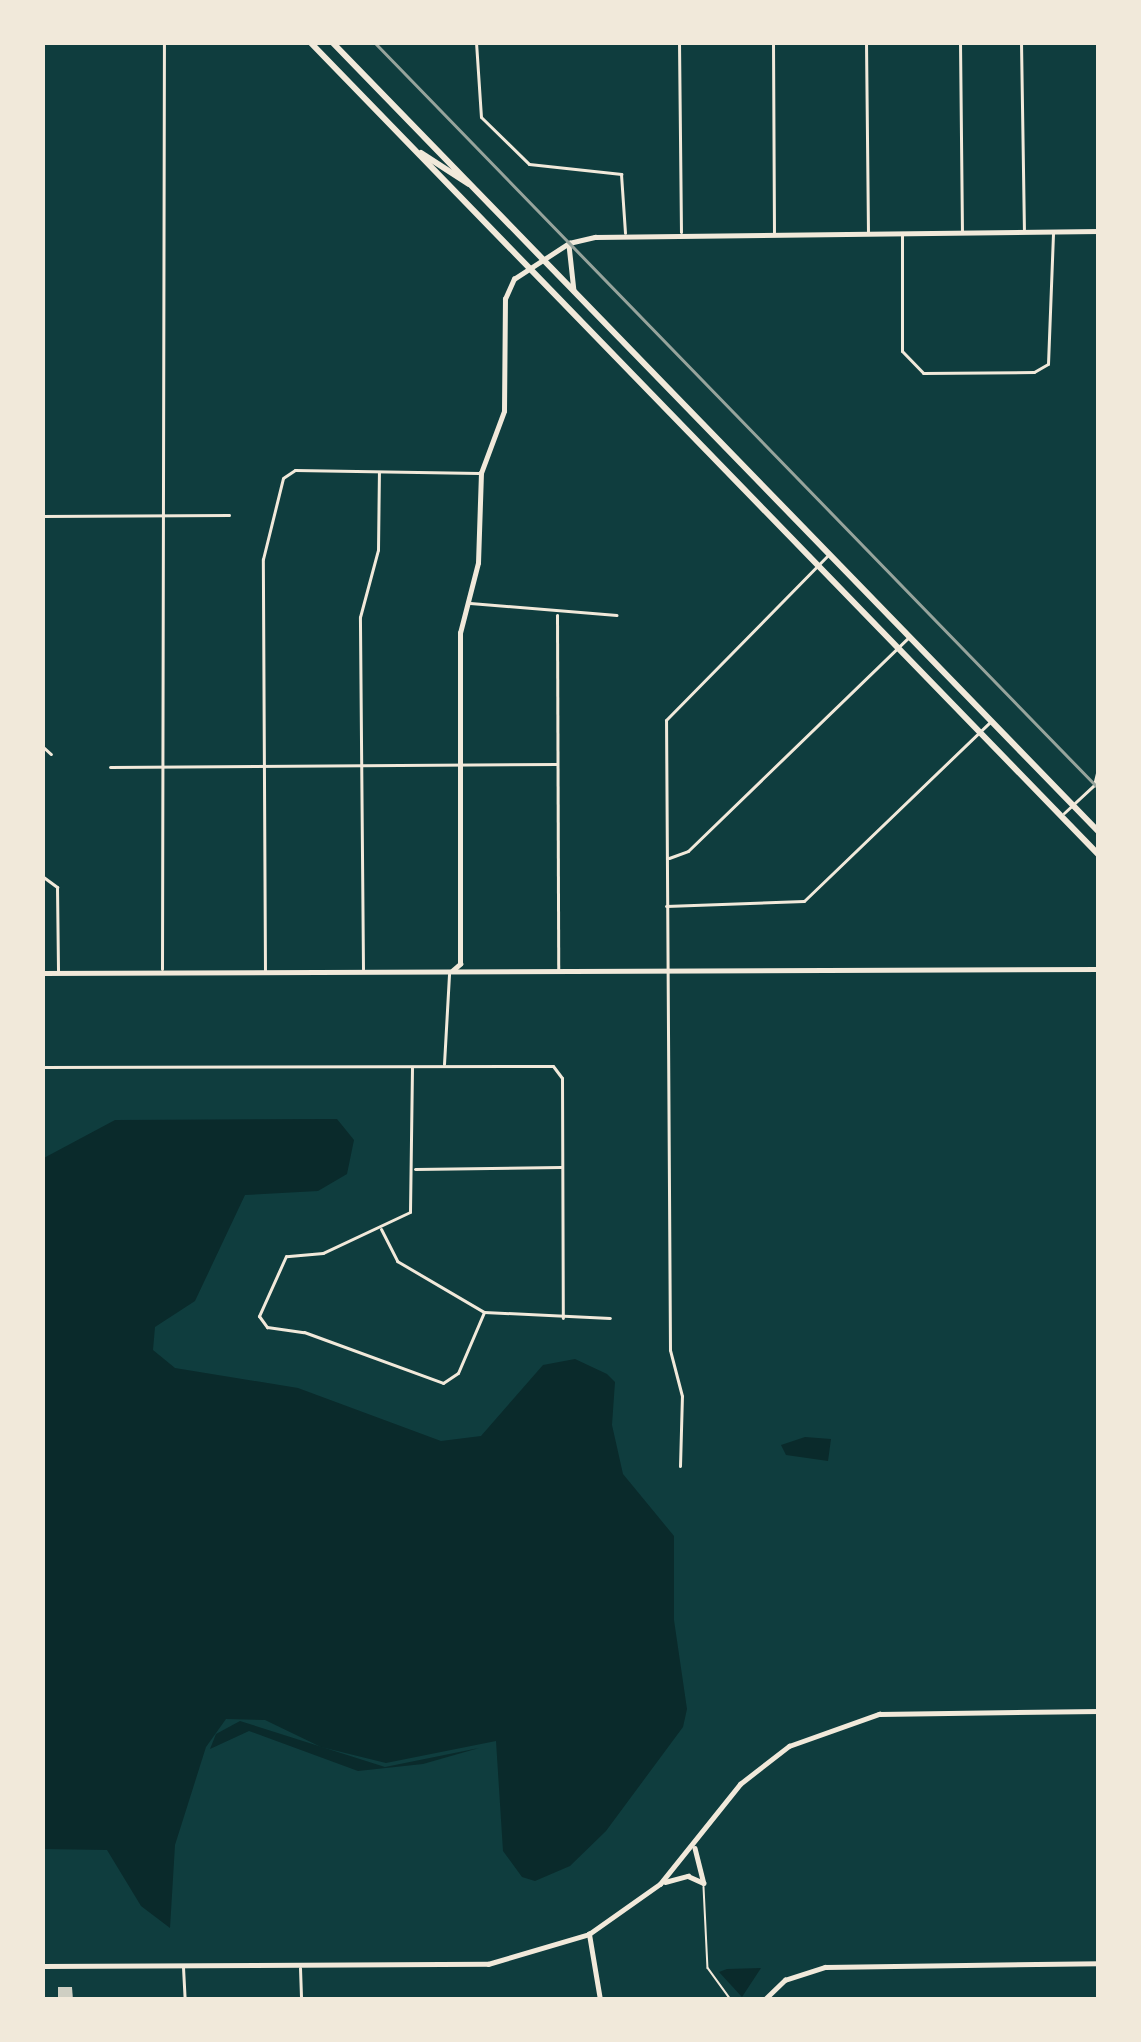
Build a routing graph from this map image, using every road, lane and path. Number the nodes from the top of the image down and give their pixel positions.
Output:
1 (164, 42) edge
2 (310, 42) edge
3 (332, 42) edge
4 (476, 42) edge
5 (679, 42) edge
6 (773, 42) edge
7 (866, 42) edge
8 (960, 42) edge
9 (1022, 42) edge
10 (418, 153) junction
11 (471, 185) junction
12 (962, 230) junction
13 (1024, 230) junction
14 (1053, 231) junction
15 (1099, 231) edge
16 (868, 232) junction
17 (902, 232) junction
18 (774, 233) junction
19 (681, 235) junction
20 (626, 236) junction
21 (569, 244) junction
22 (542, 258) junction
23 (528, 267) junction
24 (574, 291) junction
25 (379, 470) junction
26 (481, 473) junction
27 (164, 515) junction
28 (229, 515) dead end
29 (42, 516) edge
30 (829, 554) junction
31 (817, 565) junction
32 (468, 603) junction
33 (557, 614) junction
34 (617, 615) dead end
35 (909, 636) junction
36 (898, 648) junction
37 (991, 721) junction
38 (980, 732) junction
39 (42, 746) edge
40 (51, 754) dead end
41 (557, 764) junction
42 (362, 765) junction
43 (459, 765) junction
44 (161, 766) junction
45 (263, 766) junction
46 (110, 767) dead end
47 (1098, 769) edge
48 (1073, 805) junction
49 (1061, 816) junction
50 (1099, 832) edge
51 (1099, 855) edge
52 (666, 860) junction
53 (42, 876) edge
54 (666, 906) junction
55 (1099, 969) edge
56 (667, 970) junction
57 (452, 971) junction
58 (558, 971) junction
59 (363, 972) junction
60 (42, 973) edge
61 (58, 973) junction
62 (162, 973) junction
63 (265, 973) junction
64 (412, 1066) junction
65 (444, 1066) junction
66 (42, 1067) edge
67 (413, 1168) junction
68 (562, 1168) junction
69 (380, 1227) junction
70 (484, 1312) junction
71 (563, 1318) junction
72 (610, 1318) dead end
73 (680, 1466) dead end
74 (1099, 1711) edge
75 (694, 1845) junction
76 (704, 1883) junction
77 (660, 1884) junction
78 (589, 1934) junction
79 (1099, 1964) edge
80 (42, 1966) edge
81 (182, 1966) junction
82 (300, 1966) junction
83 (184, 2000) edge
84 (301, 2000) edge
85 (600, 2000) edge
86 (731, 2000) edge
87 (764, 2000) edge

1 - 27 street
2 - 10 main road
3 - 11 main road
4 - 20 street
5 - 19 street
6 - 18 street
7 - 16 street
8 - 12 street
9 - 13 street
10 - 11 main road
10 - 23 main road
11 - 22 main road
12 - 13 street
12 - 17 street
13 - 14 street
14 - 15 street
14 - 17 street
16 - 17 street
16 - 18 street
18 - 19 street
19 - 20 street
20 - 21 street
21 - 22 street
21 - 24 street
22 - 23 street
22 - 24 main road
23 - 26 street
23 - 31 main road
24 - 30 main road
25 - 26 street
25 - 42 street
25 - 45 street
26 - 32 street
27 - 28 street
27 - 29 street
27 - 44 street
30 - 31 street
30 - 35 main road
31 - 36 main road
31 - 52 street
32 - 33 street
32 - 43 street
33 - 34 street
33 - 41 street
35 - 36 street
35 - 37 main road
36 - 38 main road
36 - 52 street
37 - 38 street
37 - 48 main road
38 - 49 main road
38 - 54 street
39 - 40 street
41 - 43 street
41 - 58 street
42 - 43 street
42 - 45 street
42 - 59 street
43 - 57 street
44 - 45 street
44 - 46 street
44 - 62 street
45 - 63 street
47 - 48 street
48 - 49 street
48 - 50 main road
49 - 51 main road
52 - 54 street
53 - 61 street
54 - 56 street
55 - 56 street
56 - 58 street
56 - 73 street
57 - 58 street
57 - 59 street
57 - 65 street
59 - 63 street
60 - 61 street
61 - 62 street
62 - 63 street
64 - 65 street
64 - 66 street
64 - 67 street
65 - 68 street
67 - 68 street
67 - 69 street
68 - 71 street
69 - 70 street
69 - 70 street
70 - 71 street
71 - 72 street
74 - 75 street
75 - 76 street
75 - 77 street
76 - 77 street
76 - 86 lane
77 - 78 street
78 - 82 street
78 - 85 street
79 - 87 street
80 - 81 street
81 - 82 street
81 - 83 street
82 - 84 street

